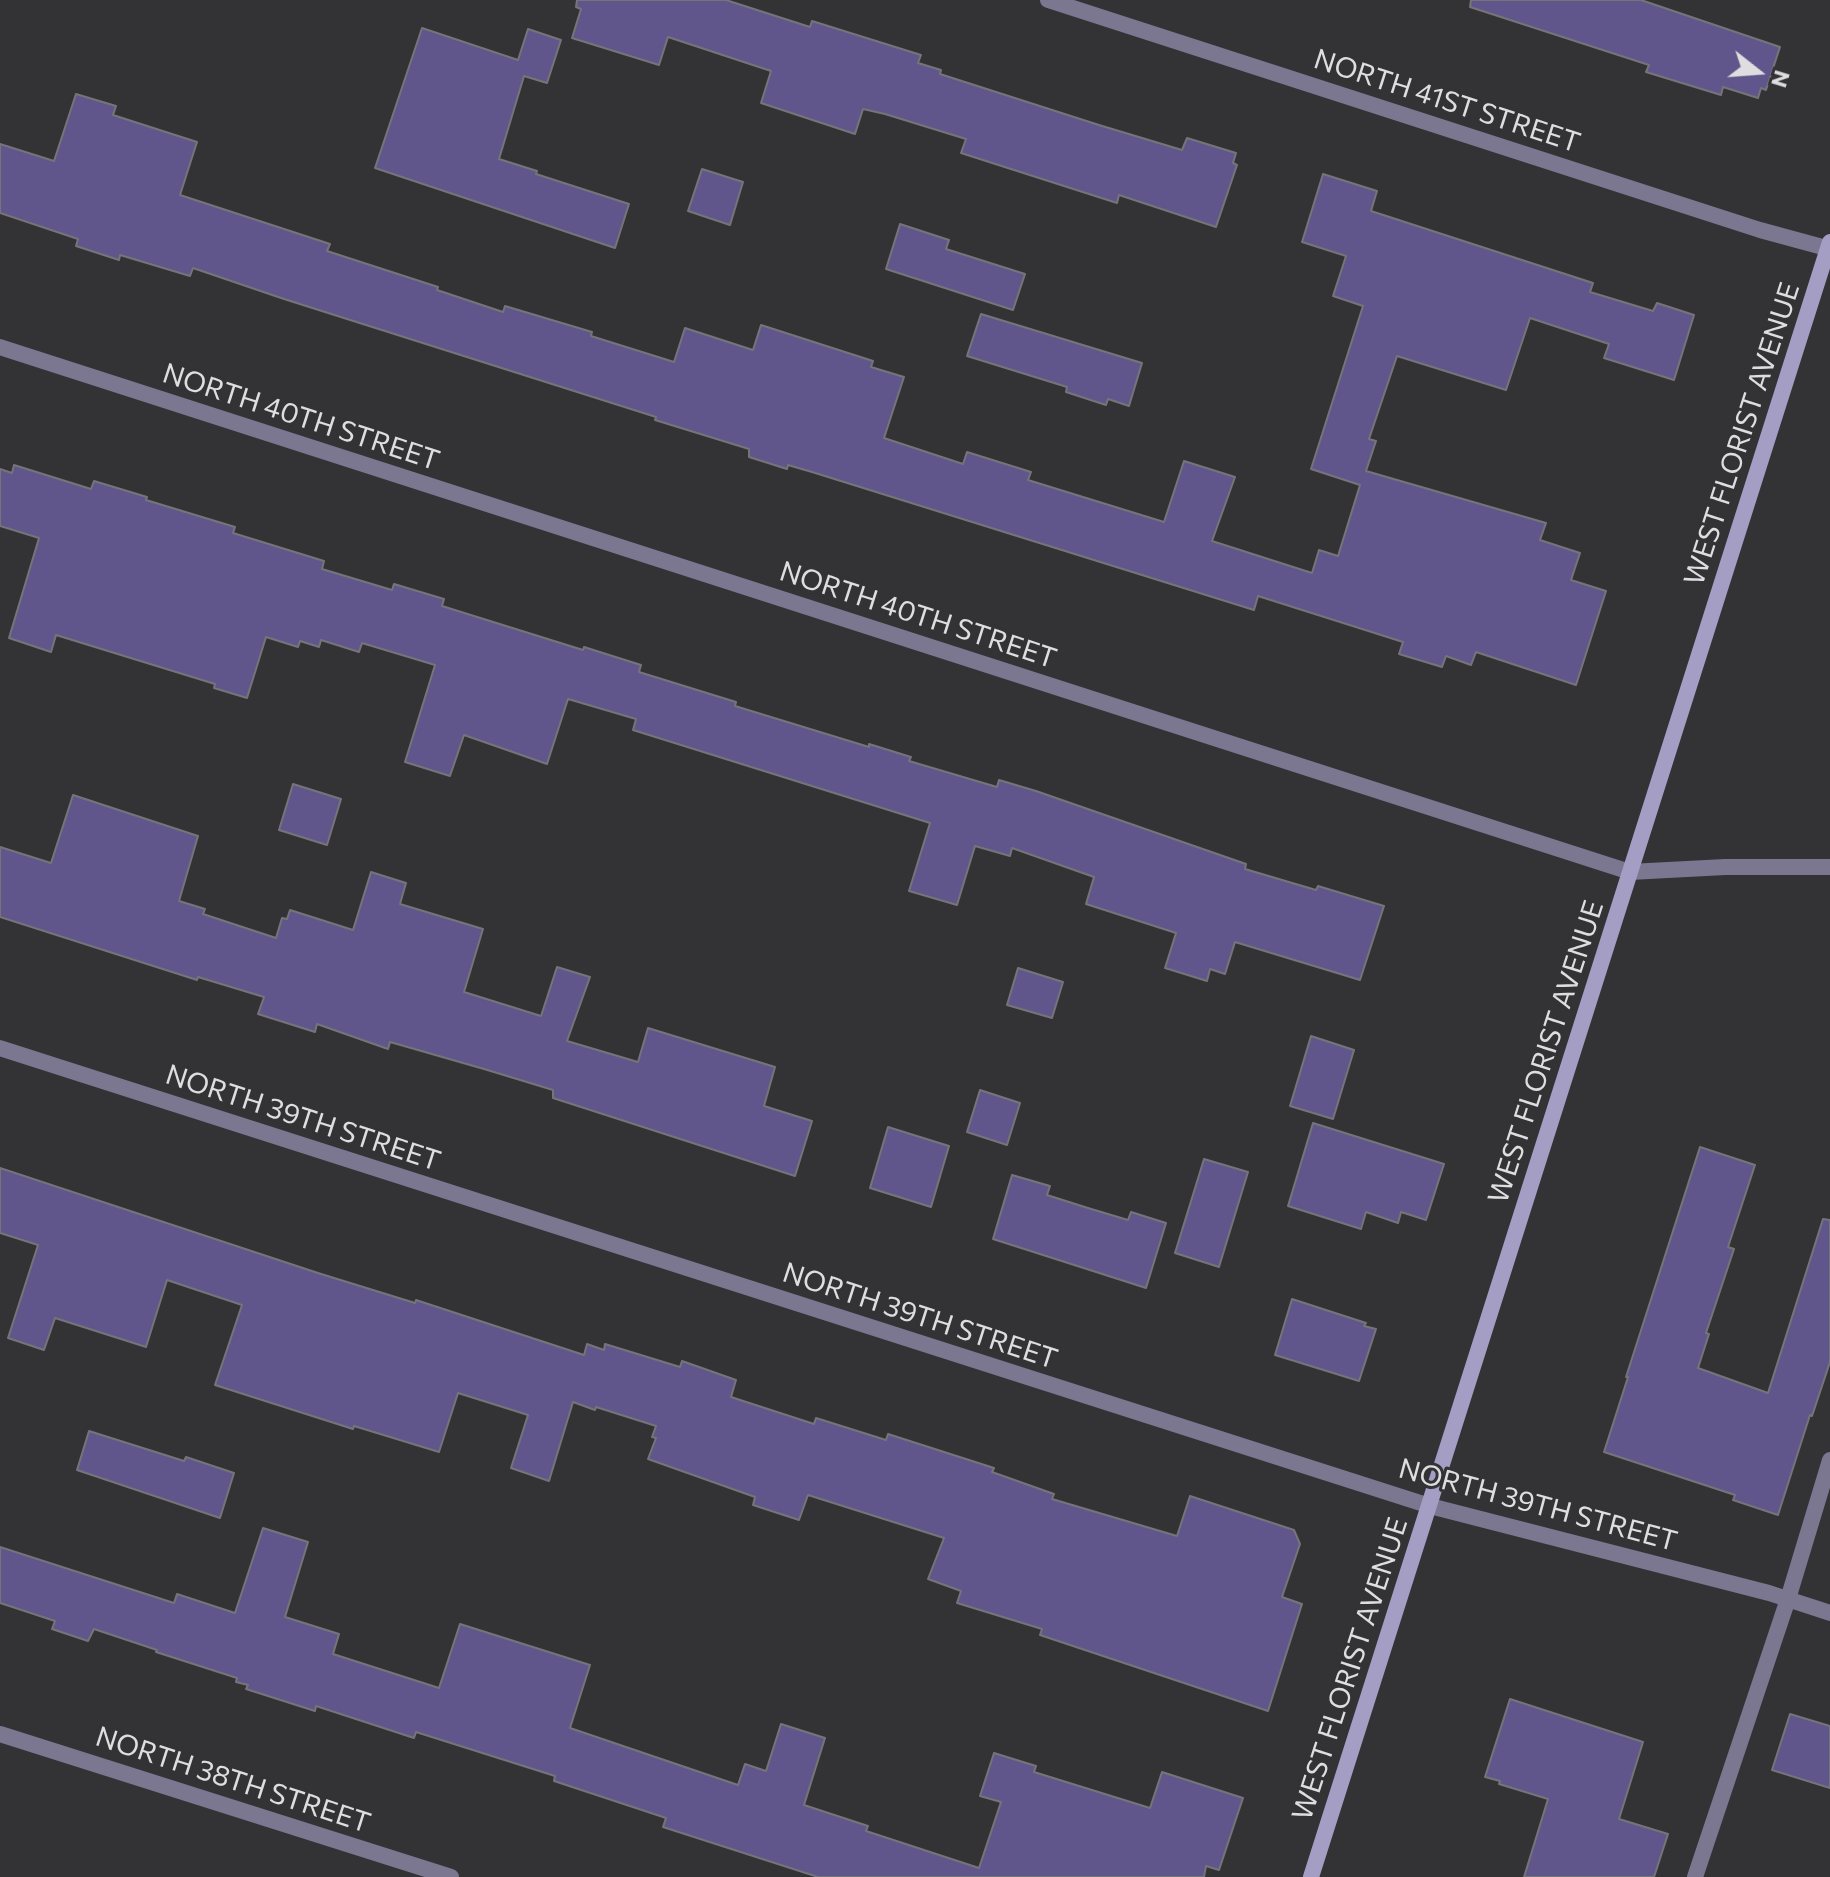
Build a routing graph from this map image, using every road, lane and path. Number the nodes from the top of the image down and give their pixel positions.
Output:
1 (1048, 0) edge
2 (1829, 246) edge
3 (0, 347) edge
4 (1830, 867) edge
5 (1630, 872) junction
6 (0, 1048) edge
7 (1830, 1460) edge
8 (1430, 1506) junction
9 (1788, 1599) junction
10 (1830, 1613) edge
11 (0, 1734) edge
12 (451, 1877) edge
13 (1311, 1877) edge
14 (1695, 1877) edge

1 - 2 street, NORTH 41ST STREET
2 - 5 street, WEST FLORIST AVENUE
3 - 5 street, NORTH 40TH STREET
4 - 5 street, NORTH 40TH STREET
5 - 8 street, WEST FLORIST AVENUE
6 - 8 street, NORTH 39TH STREET
7 - 9 street
8 - 9 street, NORTH 39TH STREET
8 - 13 street, WEST FLORIST AVENUE
9 - 10 street, NORTH 39TH STREET
9 - 14 street
11 - 12 street, NORTH 38TH STREET

